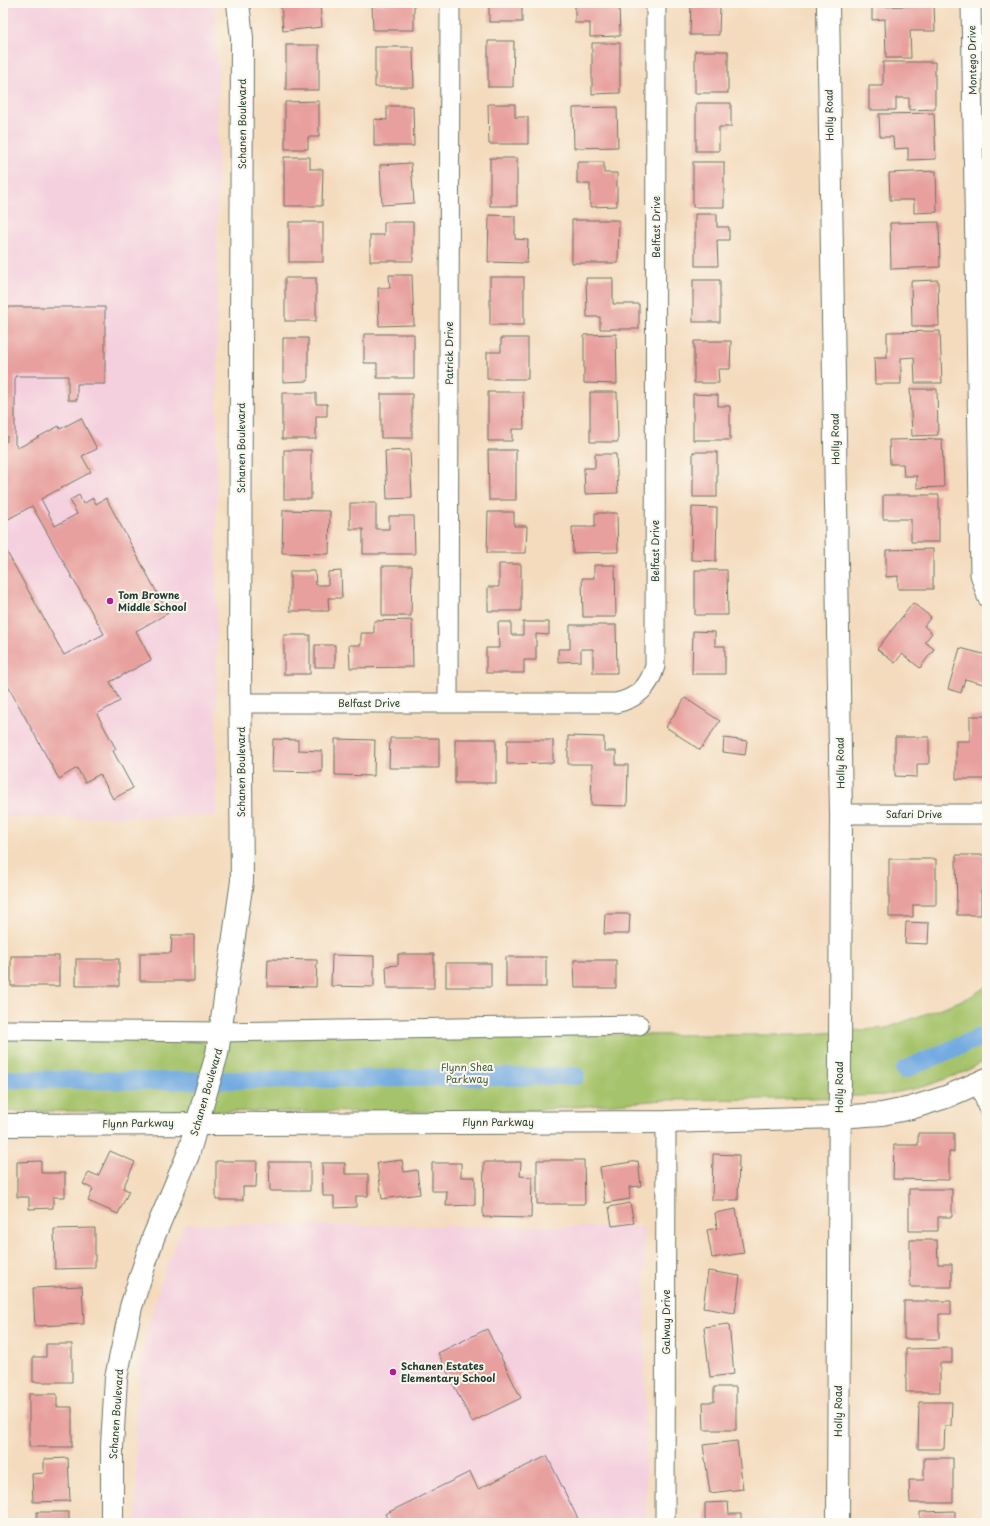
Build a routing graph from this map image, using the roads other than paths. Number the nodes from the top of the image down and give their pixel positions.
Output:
1 (238, 3) edge
2 (450, 3) edge
3 (656, 3) edge
4 (828, 3) edge
5 (971, 3) edge
6 (981, 186) edge
7 (982, 395) edge
8 (987, 597) edge
9 (448, 702) junction
10 (240, 703) junction
11 (841, 814) junction
12 (987, 814) edge
13 (639, 1025) dead end
14 (3, 1030) edge
15 (222, 1032) junction
16 (983, 1081) edge
17 (987, 1106) edge
18 (838, 1117) junction
19 (666, 1122) junction
20 (197, 1123) junction
21 (3, 1125) edge
22 (112, 1523) edge
23 (665, 1523) edge
24 (838, 1523) edge

1 - 10 street, Schanen Boulevard
2 - 9 street, Patrick Drive
3 - 9 street, Belfast Drive
4 - 11 street, Holly Road
5 - 6 street, Montego Drive
6 - 7 street, Montego Drive
7 - 8 street, Montego Drive
9 - 10 street, Belfast Drive
10 - 15 street, Schanen Boulevard
11 - 12 street, Safari Drive
11 - 18 street, Holly Road
13 - 15 street
14 - 15 street
15 - 20 street, Schanen Boulevard
16 - 17 street
16 - 18 street, Flynn Parkway
18 - 19 street, Flynn Parkway
18 - 24 street, Holly Road
19 - 20 street, Flynn Parkway
19 - 23 street, Galway Drive
20 - 21 street, Flynn Parkway
20 - 22 street, Schanen Boulevard

